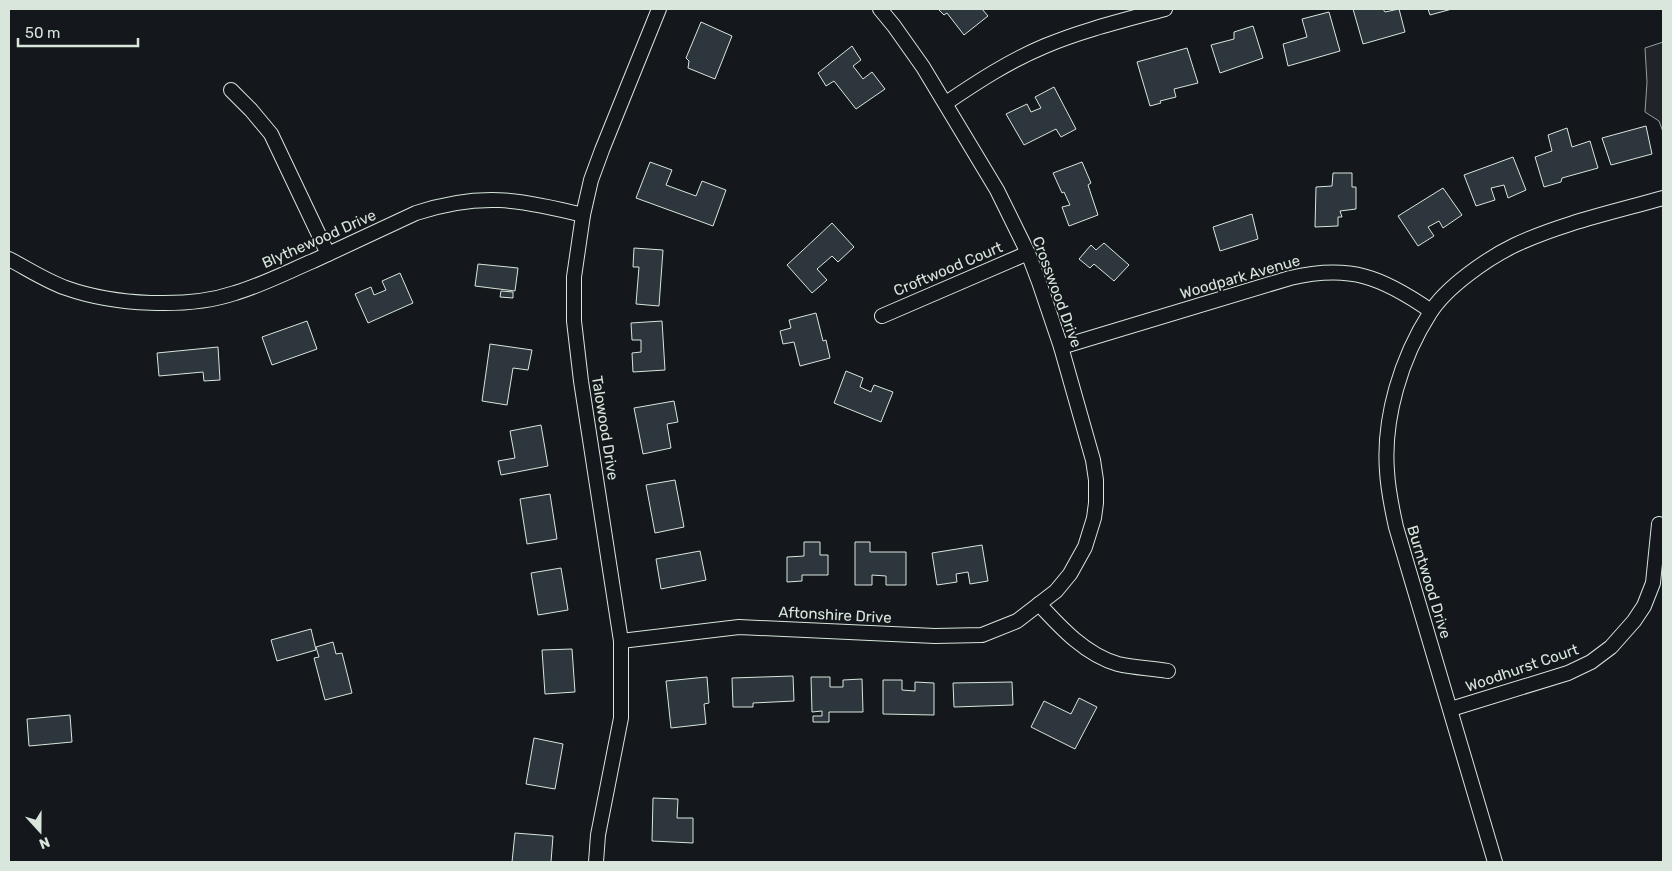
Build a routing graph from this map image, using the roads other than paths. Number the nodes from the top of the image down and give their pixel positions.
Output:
1 (659, 9) edge
2 (880, 9) edge
3 (1164, 9) edge
4 (230, 90) dead end
5 (946, 103) junction
6 (1663, 198) edge
7 (582, 214) junction
8 (1028, 253) junction
9 (328, 254) junction
10 (9, 259) edge
11 (1431, 311) junction
12 (882, 316) dead end
13 (1061, 347) junction
14 (1659, 524) dead end
15 (1040, 604) junction
16 (621, 641) junction
17 (1168, 670) dead end
18 (1451, 709) junction
19 (596, 862) edge
20 (1495, 862) edge

1 - 7 street, Talowood Drive
2 - 5 street, Crosswood Drive
3 - 5 street
4 - 9 street
5 - 8 street, Crosswood Drive
6 - 11 street
7 - 9 street, Blythewood Drive
7 - 16 street, Talowood Drive
8 - 12 street, Croftwood Court
8 - 13 street, Crosswood Drive
9 - 10 street, Blythewood Drive
11 - 13 street, Woodpark Avenue
11 - 18 street, Burntwood Drive
13 - 15 street, Crosswood Drive
14 - 18 street, Woodhurst Court
15 - 16 street, Aftonshire Drive
15 - 17 street
16 - 19 street, Talowood Drive
18 - 20 street, Burntwood Drive

